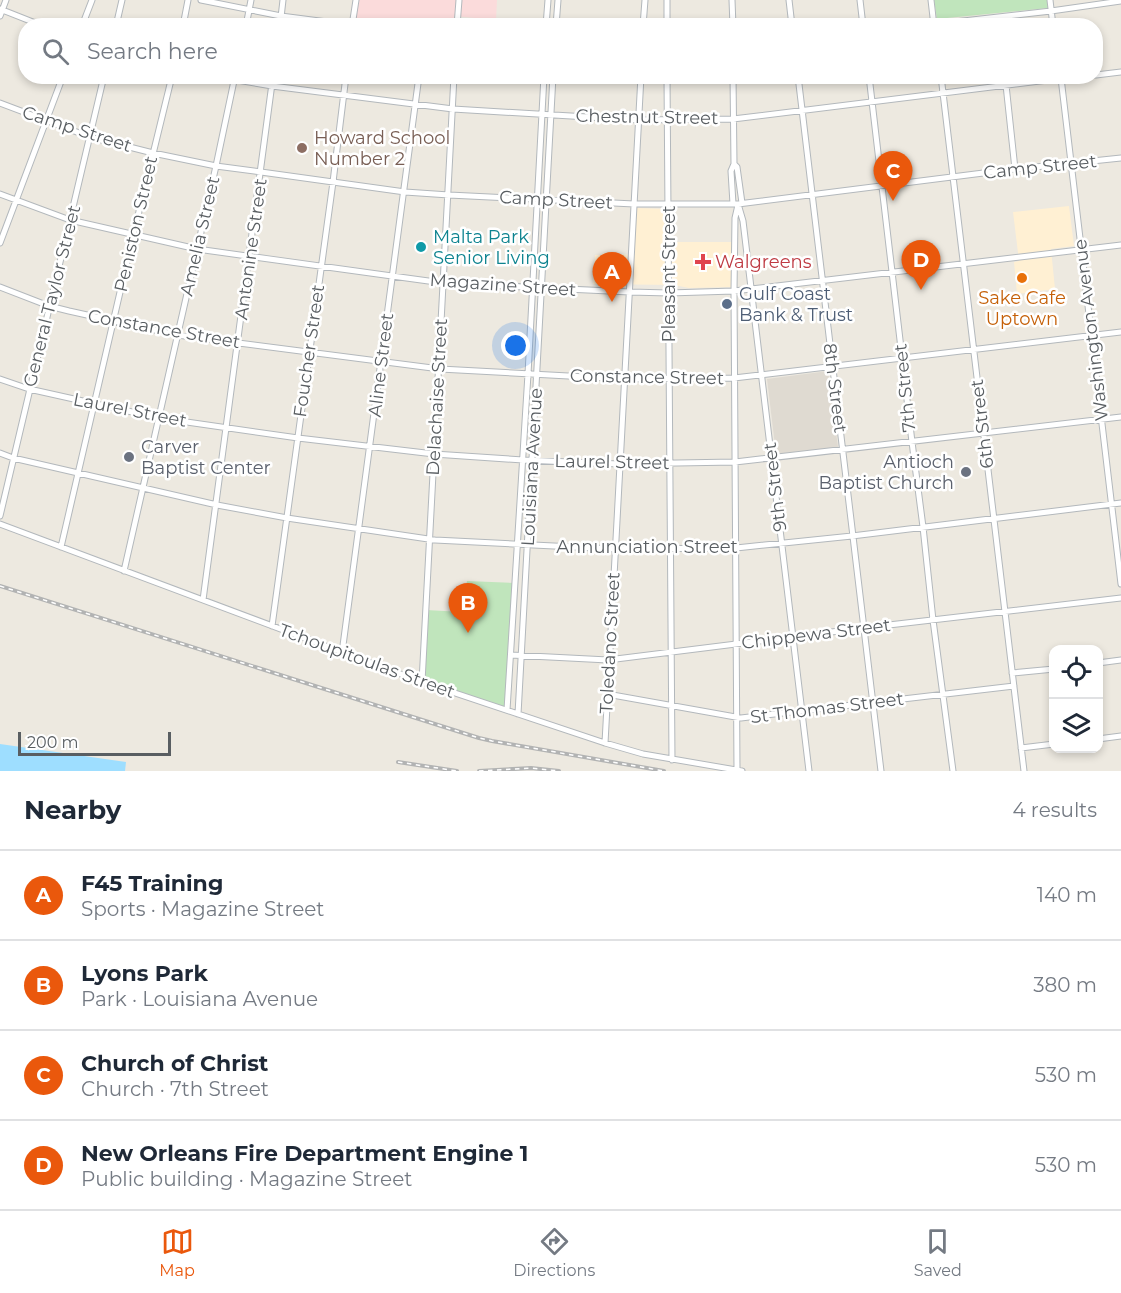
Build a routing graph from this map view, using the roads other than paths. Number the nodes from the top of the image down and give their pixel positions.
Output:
1 (6, 0) edge
2 (92, 0) edge
3 (122, 0) edge
4 (188, 0) edge
5 (201, 0) edge
6 (251, 0) edge
7 (283, 0) edge
8 (356, 0) edge
9 (459, 0) edge
10 (548, 0) edge
11 (558, 0) edge
12 (645, 0) edge
13 (667, 0) edge
14 (732, 0) edge
15 (789, 0) edge
16 (860, 0) edge
17 (931, 0) edge
18 (1050, 0) edge
19 (1121, 1) edge
20 (249, 10) junction
21 (1, 11) edge
22 (1051, 11) junction
23 (281, 16) junction
24 (21, 18) edge
25 (85, 18) edge
26 (118, 18) edge
27 (185, 18) edge
28 (248, 18) edge
29 (297, 18) edge
30 (353, 18) edge
31 (458, 18) edge
32 (547, 18) edge
33 (557, 18) edge
34 (644, 18) edge
35 (667, 18) edge
36 (733, 18) edge
37 (791, 18) edge
38 (862, 18) edge
39 (933, 18) edge
40 (992, 18) edge
41 (1052, 18) edge
42 (1121, 72) edge
43 (1103, 74) edge
44 (60, 84) edge
45 (102, 84) edge
46 (170, 84) edge
47 (233, 84) edge
48 (261, 84) edge
49 (345, 84) edge
50 (418, 84) edge
51 (454, 84) edge
52 (544, 84) edge
53 (553, 84) edge
54 (640, 84) edge
55 (667, 84) edge
56 (733, 84) edge
57 (799, 84) edge
58 (870, 84) edge
59 (941, 84) edge
60 (1013, 84) edge
61 (1062, 84) edge
62 (1005, 85) junction
63 (272, 86) junction
64 (943, 93) junction
65 (343, 95) junction
66 (872, 102) junction
67 (0, 103) edge
68 (416, 104) junction
69 (453, 109) junction
70 (802, 110) junction
71 (542, 114) junction
72 (551, 115) junction
73 (668, 119) junction
74 (734, 119) junction
75 (638, 120) junction
76 (46, 121) junction
77 (90, 137) junction
78 (153, 153) junction
79 (1121, 158) edge
80 (1071, 164) junction
81 (216, 166) junction
82 (1016, 169) junction
83 (261, 172) junction
84 (952, 177) junction
85 (333, 182) junction
86 (883, 186) junction
87 (405, 192) junction
88 (0, 194) edge
89 (448, 195) junction
90 (811, 195) junction
91 (16, 200) junction
92 (537, 200) junction
93 (547, 200) junction
94 (634, 204) junction
95 (737, 204) junction
96 (669, 205) junction
97 (70, 220) junction
98 (133, 236) junction
99 (0, 243) edge
100 (1121, 246) edge
101 (197, 249) junction
102 (1081, 250) junction
103 (249, 256) junction
104 (963, 265) junction
105 (321, 266) junction
106 (893, 273) junction
107 (392, 276) junction
108 (822, 280) junction
109 (443, 283) junction
110 (0, 287) edge
111 (532, 288) junction
112 (543, 288) junction
113 (751, 289) junction
114 (734, 291) junction
115 (630, 292) junction
116 (669, 293) junction
117 (49, 306) junction
118 (114, 321) junction
119 (530, 330) junction
120 (540, 330) junction
121 (1121, 332) edge
122 (177, 335) junction
123 (1091, 336) junction
124 (238, 343) junction
125 (974, 350) junction
126 (310, 352) junction
127 (902, 358) junction
128 (381, 362) junction
129 (832, 367) junction
130 (440, 369) junction
131 (528, 374) junction
132 (537, 374) junction
133 (763, 375) junction
134 (735, 378) junction
135 (0, 379) edge
136 (624, 379) junction
137 (670, 379) junction
138 (29, 389) junction
139 (94, 405) junction
140 (1121, 417) edge
141 (159, 418) junction
142 (1101, 420) junction
143 (227, 428) junction
144 (984, 434) junction
145 (298, 438) junction
146 (912, 442) junction
147 (370, 447) junction
148 (843, 450) junction
149 (0, 453) edge
150 (434, 454) junction
151 (13, 458) junction
152 (772, 458) junction
153 (523, 460) junction
154 (532, 461) junction
155 (735, 462) junction
156 (619, 464) junction
157 (671, 464) junction
158 (78, 473) junction
159 (144, 488) junction
160 (1121, 503) edge
161 (1111, 504) junction
162 (217, 505) junction
163 (0, 516) edge
164 (287, 518) junction
165 (993, 518) junction
166 (0, 524) edge
167 (923, 527) junction
168 (359, 528) junction
169 (852, 536) junction
170 (430, 538) junction
171 (518, 544) junction
172 (782, 544) junction
173 (528, 545) junction
174 (61, 547) junction
175 (736, 548) junction
176 (615, 549) junction
177 (671, 549) junction
178 (124, 571) junction
179 (1121, 584) edge
180 (1121, 598) edge
181 (203, 600) junction
182 (1005, 612) junction
183 (933, 620) junction
184 (272, 626) junction
185 (863, 628) junction
186 (794, 637) junction
187 (736, 644) junction
188 (342, 653) junction
189 (671, 653) junction
190 (511, 655) junction
191 (522, 656) junction
192 (608, 660) junction
193 (1121, 660) edge
194 (1103, 662) edge
195 (1049, 669) edge
196 (1012, 674) junction
197 (422, 682) junction
198 (1014, 686) junction
199 (607, 694) junction
200 (942, 695) junction
201 (872, 702) junction
202 (672, 705) junction
203 (507, 710) junction
204 (802, 711) junction
205 (519, 714) junction
206 (737, 718) junction
207 (1121, 736) edge
208 (1103, 738) edge
209 (605, 743) junction
210 (1049, 744) edge
211 (1021, 748) junction
212 (672, 760) junction
213 (737, 771) edge
214 (742, 771) edge
215 (809, 771) edge
216 (880, 771) edge
217 (953, 771) edge
218 (1024, 771) edge

1 - 21 street
2 - 25 street
3 - 26 street
4 - 27 street
5 - 20 street
6 - 20 street
7 - 23 street
8 - 30 street
9 - 31 street
10 - 32 street
11 - 33 street
12 - 34 street
13 - 35 street
14 - 36 street
15 - 37 street
16 - 38 street
17 - 39 street
18 - 22 street
19 - 22 street
20 - 23 street
20 - 28 street
21 - 24 street
22 - 40 street
22 - 41 street
23 - 29 street
42 - 43 street
44 - 76 street
45 - 77 street, General Taylor Street
46 - 78 street, Peniston Street
47 - 81 street, Amelia Street
48 - 63 street, Chestnut Street
49 - 65 street, Foucher Street
50 - 68 street, Aline Street
51 - 69 street, Delachaise Street
52 - 71 street, Louisiana Avenue
53 - 72 street, Louisiana Avenue
54 - 75 street, Toledano Street
55 - 73 street, Pleasant Street
56 - 74 street
57 - 70 street, 8th Street
58 - 66 street, 7th Street
59 - 64 street, 6th Street
60 - 62 street, Chestnut Street
61 - 80 street, Washington Avenue
62 - 64 street, Chestnut Street
62 - 82 street
63 - 65 street, Chestnut Street
63 - 83 street, Antonine Street
64 - 66 street, Chestnut Street
64 - 84 street, 6th Street
65 - 68 street, Chestnut Street
65 - 85 street, Foucher Street
66 - 70 street, Chestnut Street
66 - 86 street, 7th Street
67 - 76 street, Camp Street
68 - 69 street, Chestnut Street
68 - 87 street, Aline Street
69 - 71 street, Chestnut Street
69 - 89 street, Delachaise Street
70 - 74 street, Chestnut Street
70 - 90 street, 8th Street
71 - 72 street, Chestnut Street
71 - 92 street, Louisiana Avenue
72 - 75 street, Chestnut Street
72 - 93 street, Louisiana Avenue
73 - 74 street, Chestnut Street
73 - 75 street, Chestnut Street
73 - 96 street, Pleasant Street
74 - 95 street
75 - 94 street, Toledano Street
76 - 77 street, Camp Street
76 - 91 street
77 - 78 street, Camp Street
77 - 97 street, General Taylor Street
78 - 81 street, Camp Street
78 - 98 street, Peniston Street
79 - 80 street, Camp Street
80 - 82 street, Camp Street
80 - 102 street, Washington Avenue
81 - 83 street, Camp Street
81 - 101 street, Amelia Street
82 - 84 street, Camp Street
83 - 85 street, Camp Street
83 - 103 street, Antonine Street
84 - 86 street, Camp Street
84 - 104 street, 6th Street
85 - 87 street, Camp Street
85 - 105 street, Foucher Street
86 - 90 street, Camp Street
86 - 106 street, 7th Street
87 - 89 street, Camp Street
87 - 107 street, Aline Street
88 - 91 street, Magazine Street
89 - 92 street, Camp Street
89 - 109 street, Delachaise Street
90 - 95 street, Camp Street
90 - 108 street, 8th Street
91 - 97 street, Magazine Street
91 - 99 street
92 - 93 street, Camp Street
92 - 111 street, Louisiana Avenue
93 - 94 street, Camp Street
93 - 112 street, Louisiana Avenue
94 - 96 street, Camp Street
94 - 115 street, Toledano Street
95 - 96 street, Camp Street
95 - 113 street, 9th Street
95 - 114 street
96 - 116 street, Pleasant Street
97 - 98 street, Magazine Street
97 - 117 street, General Taylor Street
98 - 101 street, Magazine Street
98 - 118 street, Peniston Street
100 - 102 street, Magazine Street
101 - 103 street, Magazine Street
101 - 122 street, Amelia Street
102 - 104 street, Magazine Street
102 - 123 street, Washington Avenue
103 - 105 street, Magazine Street
103 - 124 street, Antonine Street
104 - 106 street, Magazine Street
104 - 125 street, 6th Street
105 - 107 street, Magazine Street
105 - 126 street, Foucher Street
106 - 108 street, Magazine Street
106 - 127 street, 7th Street
107 - 109 street, Magazine Street
107 - 128 street, Aline Street
108 - 113 street, Magazine Street
108 - 129 street, 8th Street
109 - 111 street, Magazine Street
109 - 130 street, Delachaise Street
110 - 117 street, Constance Street
111 - 112 street, Magazine Street
111 - 119 street, Louisiana Avenue
112 - 115 street, Magazine Street
112 - 120 street, Louisiana Avenue
113 - 114 street, Magazine Street
113 - 133 street, 9th Street
114 - 116 street, Magazine Street
114 - 134 street
115 - 116 street, Magazine Street
115 - 136 street, Toledano Street
116 - 137 street, Pleasant Street
117 - 118 street, Constance Street
117 - 138 street, General Taylor Street
118 - 122 street, Constance Street
118 - 139 street, Peniston Street
119 - 120 street
119 - 131 street, Louisiana Avenue
120 - 132 street, Louisiana Avenue
121 - 123 street, Constance Street
122 - 124 street, Constance Street
122 - 141 street, Amelia Street
123 - 125 street, Constance Street
123 - 142 street, Washington Avenue
124 - 126 street, Constance Street
124 - 143 street, Antonine Street
125 - 127 street, Constance Street
125 - 144 street, 6th Street
126 - 128 street, Constance Street
126 - 145 street, Foucher Street
127 - 129 street, Constance Street
127 - 146 street, 7th Street
128 - 130 street, Constance Street
128 - 147 street, Aline Street
129 - 133 street, Constance Street
129 - 148 street, 8th Street
130 - 131 street, Constance Street
130 - 150 street, Delachaise Street
131 - 132 street, Constance Street
131 - 153 street, Louisiana Avenue
132 - 136 street, Constance Street
132 - 154 street, Louisiana Avenue
133 - 134 street, Constance Street
133 - 152 street, 9th Street
134 - 137 street, Constance Street
134 - 155 street
135 - 138 street, Laurel Street
136 - 137 street, Constance Street
136 - 156 street, Toledano Street
137 - 157 street, Pleasant Street
138 - 139 street, Laurel Street
138 - 151 street, General Taylor Street
139 - 141 street, Laurel Street
139 - 158 street, Peniston Street
140 - 142 street, Laurel Street
141 - 143 street, Laurel Street
141 - 159 street, Amelia Street
142 - 144 street, Laurel Street
142 - 161 street, Washington Avenue
143 - 145 street, Laurel Street
143 - 162 street, Antonine Street
144 - 146 street, Laurel Street
144 - 165 street, 6th Street
145 - 147 street, Laurel Street
145 - 164 street, Foucher Street
146 - 148 street, Laurel Street
146 - 167 street, 7th Street
147 - 150 street, Laurel Street
147 - 168 street, Aline Street
148 - 152 street, Laurel Street
148 - 169 street, 8th Street
149 - 151 street, Annunciation Street
150 - 153 street, Laurel Street
150 - 170 street, Delachaise Street
151 - 158 street, Annunciation Street
151 - 163 street, General Taylor Street
152 - 155 street, Laurel Street
152 - 172 street, 9th Street
153 - 154 street, Laurel Street
153 - 171 street, Louisiana Avenue
154 - 156 street, Laurel Street
154 - 173 street, Louisiana Avenue
155 - 157 street, Laurel Street
155 - 175 street
156 - 157 street, Laurel Street
156 - 176 street, Toledano Street
157 - 177 street, Pleasant Street
158 - 159 street, Annunciation Street
158 - 174 street, Peniston Street
159 - 162 street, Annunciation Street
159 - 178 street, Amelia Street
160 - 161 street, Annunciation Street
161 - 165 street, Annunciation Street
161 - 179 street, Washington Avenue
162 - 164 street, Annunciation Street
162 - 181 street, Antonine Street
164 - 168 street, Annunciation Street
164 - 184 street, Foucher Street
165 - 167 street, Annunciation Street
165 - 182 street, 6th Street
166 - 174 street, Tchoupitoulas Street
167 - 169 street, Annunciation Street
167 - 183 street, 7th Street
168 - 170 street, Annunciation Street
168 - 188 street, Aline Street
169 - 172 street, Annunciation Street
169 - 185 street, 8th Street
170 - 171 street, Annunciation Street
170 - 197 street, Delachaise Street
171 - 173 street, Annunciation Street
171 - 190 street, Louisiana Avenue
172 - 175 street, Annunciation Street
172 - 186 street, 9th Street
173 - 176 street, Annunciation Street
173 - 191 street, Louisiana Avenue
174 - 178 street, Tchoupitoulas Street
175 - 177 street, Annunciation Street
175 - 187 street
176 - 177 street, Annunciation Street
176 - 192 street, Toledano Street
177 - 189 street, Pleasant Street
178 - 181 street, Tchoupitoulas Street
180 - 182 street, Chippewa Street
181 - 184 street, Tchoupitoulas Street
182 - 183 street, Chippewa Street
182 - 196 street, 6th Street
183 - 185 street, Chippewa Street
183 - 200 street, 7th Street
184 - 188 street, Tchoupitoulas Street
185 - 186 street, Chippewa Street
185 - 201 street, 8th Street
186 - 187 street, Chippewa Street
186 - 204 street, 9th Street
187 - 189 street, Chippewa Street
187 - 206 street
188 - 197 street, Tchoupitoulas Street
189 - 192 street, Chippewa Street
189 - 202 street, Pleasant Street
190 - 191 street, Chippewa Street
190 - 203 street, Louisiana Avenue
191 - 192 street, Chippewa Street
191 - 205 street, Louisiana Avenue
192 - 199 street, Toledano Street
193 - 194 street
195 - 196 street
196 - 198 street, 6th Street
197 - 203 street, Tchoupitoulas Street
198 - 200 street, St Thomas Street
198 - 211 street, 6th Street
199 - 202 street, St Thomas Street
199 - 209 street, Toledano Street
200 - 201 street, St Thomas Street
200 - 217 street, 7th Street
201 - 204 street, St Thomas Street
201 - 216 street, 8th Street
202 - 206 street, St Thomas Street
202 - 212 street, Pleasant Street
203 - 205 street, Tchoupitoulas Street
204 - 206 street, St Thomas Street
204 - 215 street, 9th Street
205 - 209 street, Tchoupitoulas Street
206 - 213 street
207 - 208 street
209 - 212 street, Tchoupitoulas Street
210 - 211 street
211 - 218 street, 6th Street
212 - 213 street, Tchoupitoulas Street
213 - 214 street, Tchoupitoulas Street

